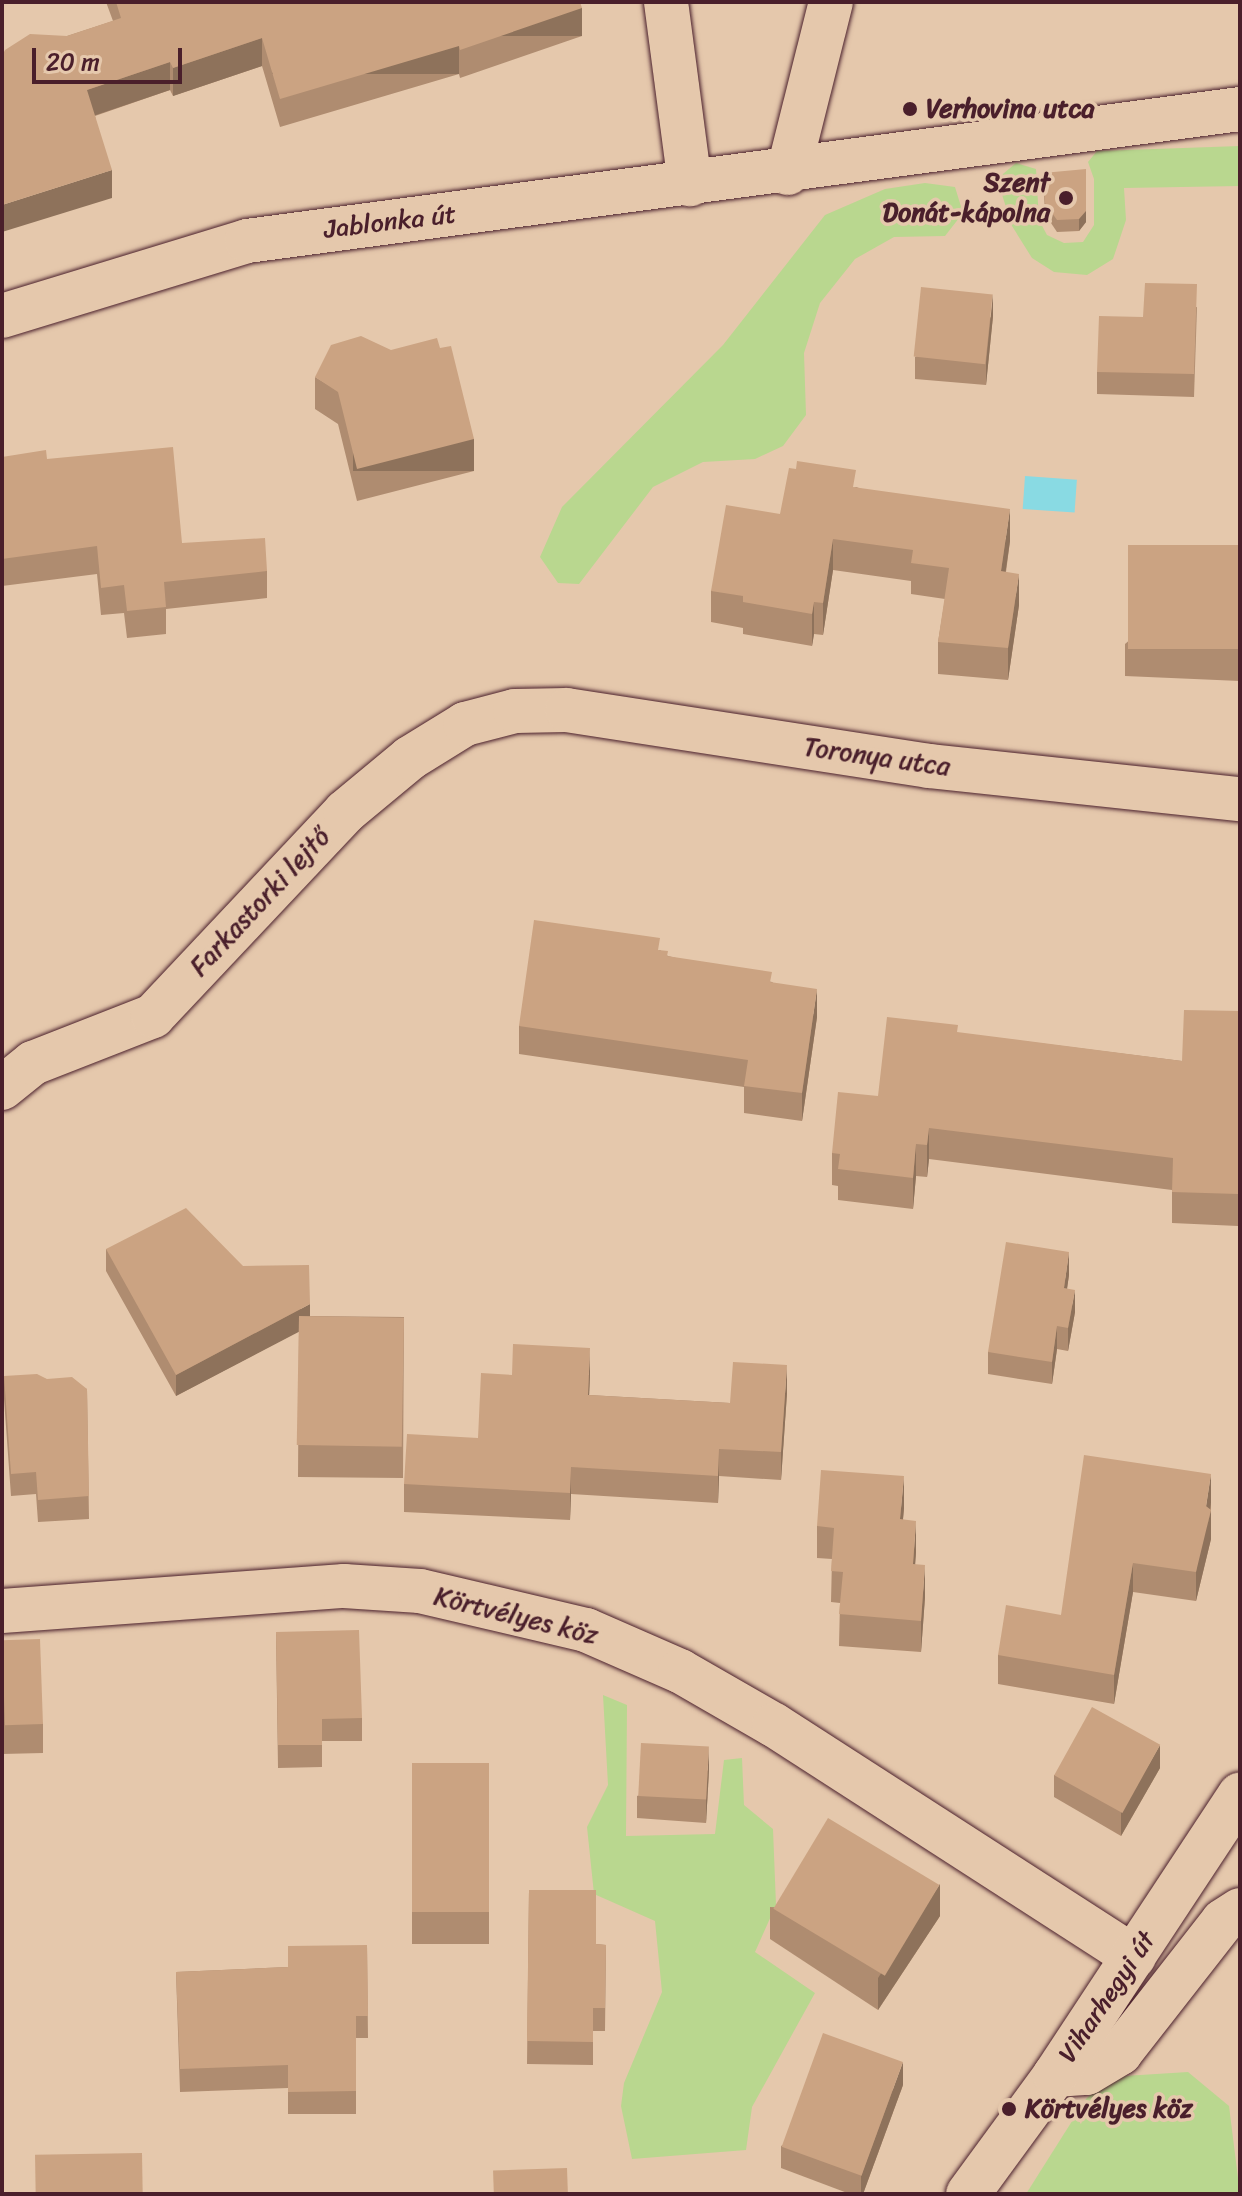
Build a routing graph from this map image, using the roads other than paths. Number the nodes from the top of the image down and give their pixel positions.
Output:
1 (666, 2) edge
2 (831, 2) edge
3 (1240, 109) edge
4 (788, 173) junction
5 (690, 184) junction
6 (2, 316) edge
7 (515, 711) joint
8 (1240, 799) edge
9 (2, 1088) edge
10 (2, 1611) edge
11 (1240, 1794) edge
12 (1240, 1910) edge
13 (1134, 1957) junction
14 (1055, 2075) junction
15 (968, 2194) edge

1 - 5 street
2 - 4 street
3 - 4 street, Jablonka út
4 - 5 street, Jablonka út
5 - 6 street, Jablonka út
7 - 8 street, Toronya utca
7 - 9 street, Farkastorki lejtő
10 - 13 street, Körtvélyes köz
11 - 13 street, Viharhegyi út
12 - 14 street
13 - 14 street, Viharhegyi út
14 - 15 street, Viharhegyi út

